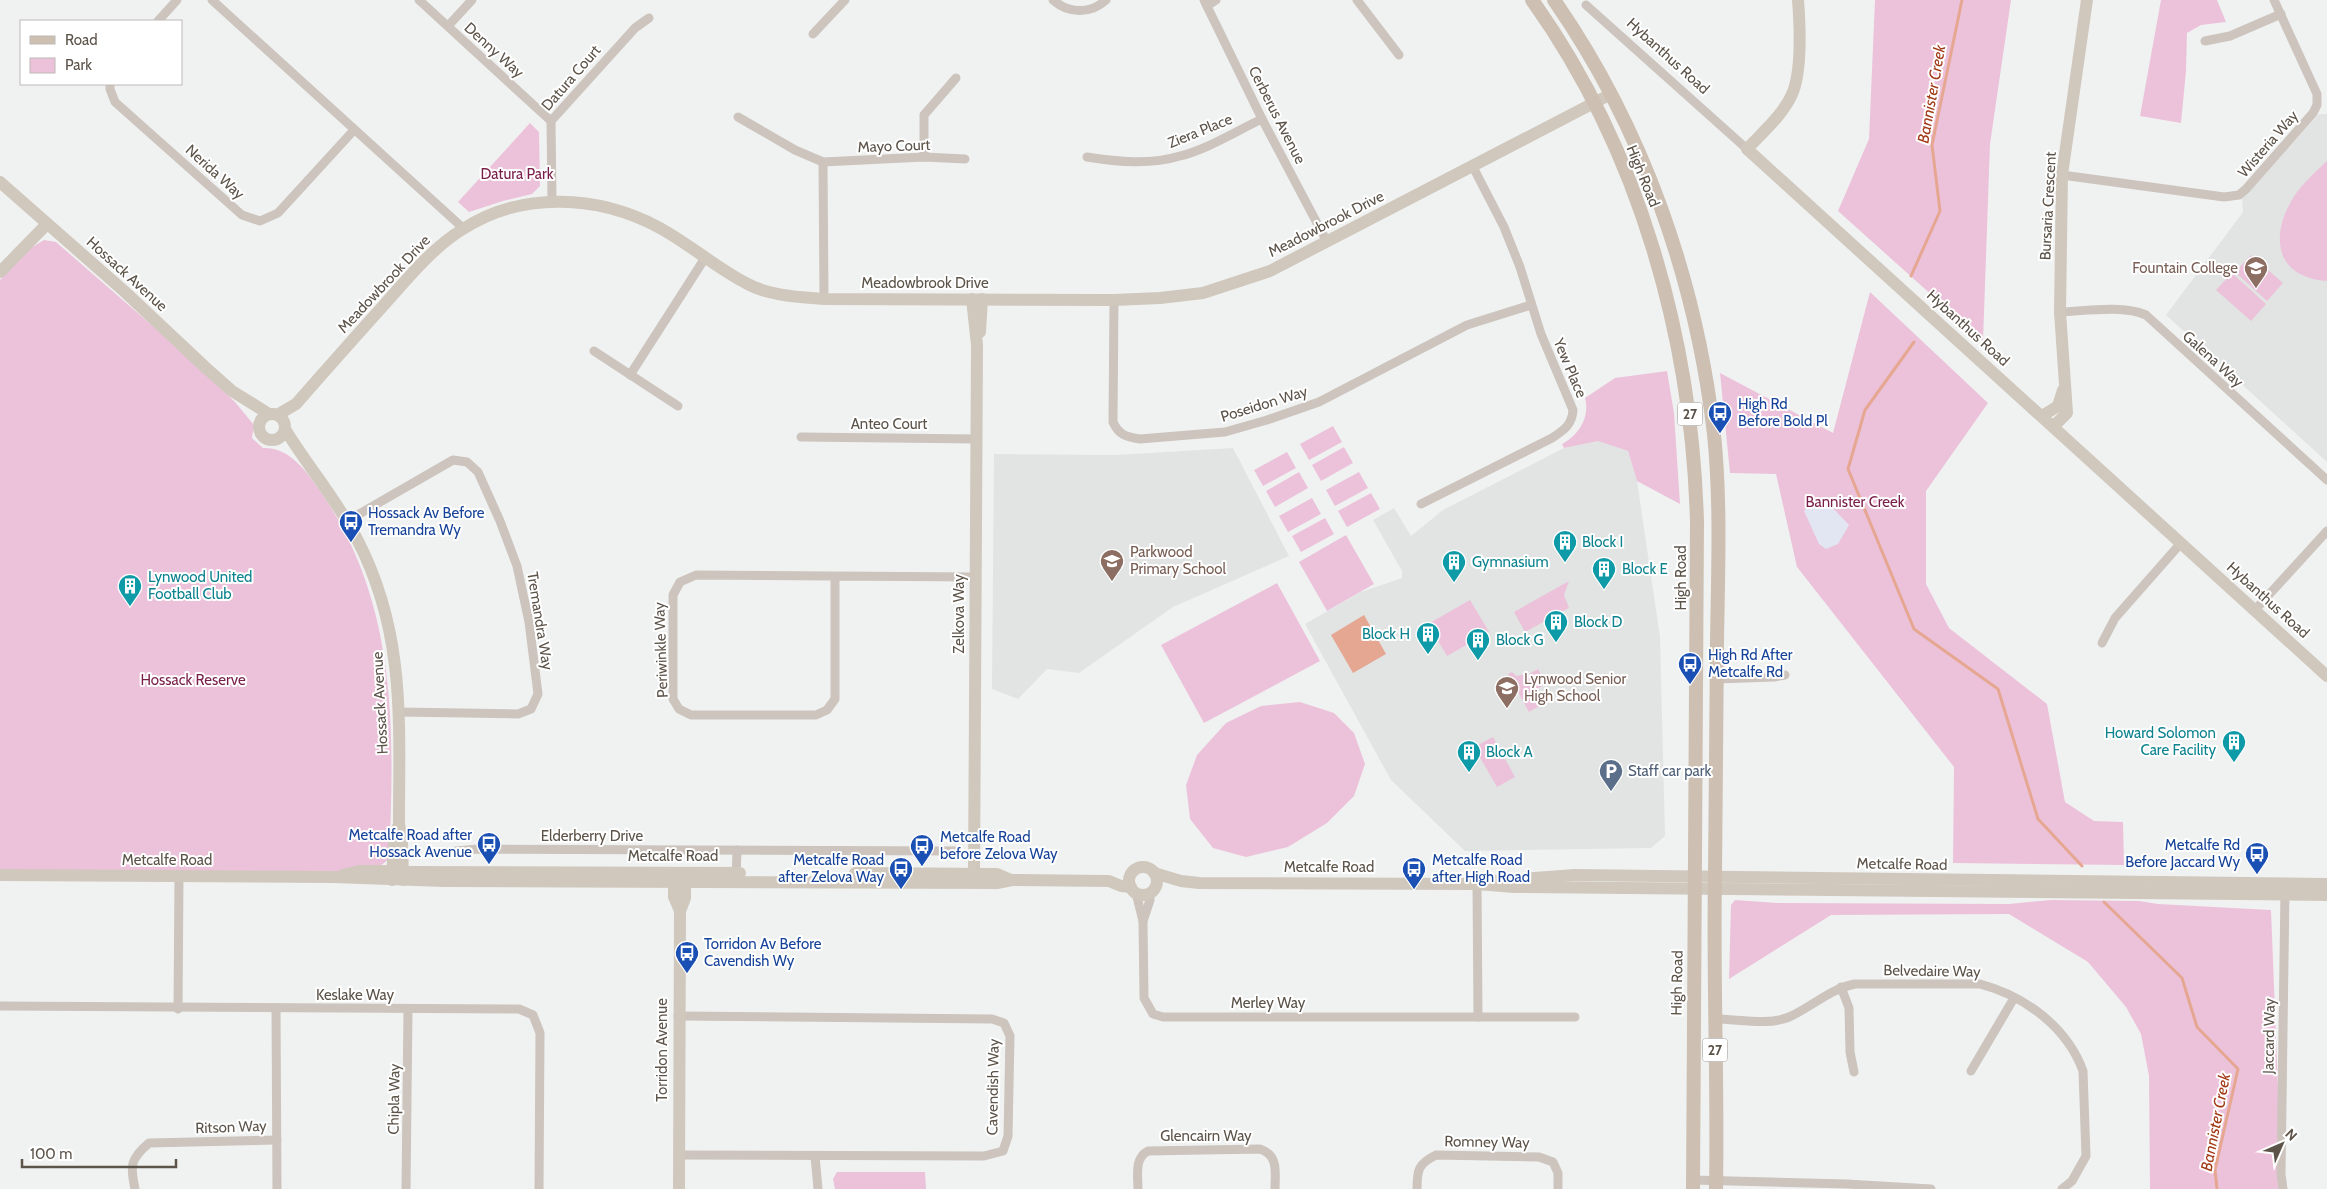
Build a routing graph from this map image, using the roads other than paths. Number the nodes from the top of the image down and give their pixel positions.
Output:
1 (177, 0) edge
2 (212, 0) edge
3 (419, 0) edge
4 (472, 0) edge
5 (845, 0) edge
6 (1053, 0) edge
7 (1106, 0) edge
8 (1216, 0) edge
9 (1357, 0) edge
10 (1532, 0) edge
11 (1554, 0) edge
12 (1798, 0) edge
13 (2086, 0) edge
14 (2274, 0) edge
15 (1205, 3) edge
16 (1586, 5) dead end
17 (2281, 14) junction
18 (649, 18) dead end
19 (159, 20) edge
20 (448, 26) junction
21 (813, 34) dead end
22 (2204, 41) dead end
23 (1399, 55) dead end
24 (956, 78) dead end
25 (110, 85) edge
26 (1611, 94) junction
27 (1593, 103) junction
28 (738, 118) dead end
29 (1262, 119) junction
30 (551, 121) junction
31 (354, 130) junction
32 (1747, 149) junction
33 (924, 157) junction
34 (1087, 157) dead end
35 (965, 160) dead end
36 (823, 162) junction
37 (1473, 167) junction
38 (2062, 175) junction
39 (0, 182) edge
40 (552, 202) junction
41 (46, 224) junction
42 (463, 228) junction
43 (1327, 242) junction
44 (705, 258) junction
45 (0, 272) edge
46 (824, 299) junction
47 (977, 299) junction
48 (1114, 300) junction
49 (1531, 305) junction
50 (2060, 312) junction
51 (594, 351) dead end
52 (630, 375) junction
53 (2064, 385) junction
54 (678, 406) dead end
55 (2042, 416) junction
56 (275, 421) junction
57 (2054, 426) junction
58 (801, 437) dead end
59 (976, 439) junction
60 (277, 440) junction
61 (300, 454) junction
62 (2327, 480) edge
63 (1421, 504) dead end
64 (347, 521) junction
65 (2327, 530) edge
66 (2181, 543) junction
67 (835, 577) junction
68 (976, 577) junction
69 (2254, 610) junction
70 (2102, 643) dead end
71 (1786, 674) dead end
72 (2327, 676) edge
73 (1716, 679) junction
74 (399, 712) junction
75 (737, 850) junction
76 (955, 851) dead end
77 (447, 852) dead end
78 (1132, 873) junction
79 (1154, 873) junction
80 (0, 875) edge
81 (179, 876) junction
82 (397, 876) junction
83 (680, 877) junction
84 (736, 877) junction
85 (974, 878) junction
86 (1109, 881) junction
87 (1181, 882) junction
88 (1695, 883) junction
89 (1715, 883) junction
90 (1477, 884) junction
91 (2327, 884) edge
92 (2285, 889) junction
93 (1133, 890) junction
94 (1152, 892) junction
95 (2327, 895) edge
96 (1143, 921) junction
97 (1841, 987) junction
98 (2014, 998) junction
99 (0, 1006) edge
100 (276, 1008) junction
101 (178, 1009) junction
102 (408, 1009) junction
103 (678, 1016) junction
104 (1478, 1017) junction
105 (1574, 1017) dead end
106 (1715, 1019) junction
107 (1972, 1071) dead end
108 (1854, 1072) dead end
109 (277, 1140) junction
110 (678, 1155) junction
111 (815, 1156) junction
112 (1693, 1185) edge
113 (1716, 1185) edge
114 (1847, 1186) edge
115 (135, 1189) edge
116 (277, 1189) edge
117 (406, 1189) edge
118 (539, 1189) edge
119 (679, 1189) edge
120 (818, 1189) edge
121 (1138, 1189) edge
122 (1275, 1189) edge
123 (1417, 1189) edge
124 (1558, 1189) edge
125 (1932, 1189) edge
126 (2062, 1189) edge
127 (2283, 1189) edge

1 - 19 street
2 - 31 street
3 - 20 street, Denny Way
4 - 20 street
5 - 21 street
6 - 7 street
8 - 15 street
9 - 23 street
10 - 27 main road, High Road / 27
11 - 26 main road, High Road / 27
12 - 32 street
13 - 38 street, Bursaria Crescent
14 - 17 street, Wisteria Way
15 - 29 street, Cerberus Avenue
16 - 32 street, Hybanthus Road
17 - 22 street
17 - 38 street, Wisteria Way
18 - 30 street, Datura Court
20 - 30 street, Denny Way
24 - 33 street
25 - 31 street, Nerida Way
26 - 27 street, Meadowbrook Drive
26 - 73 main road, High Road / 27
27 - 37 street, Meadowbrook Drive
27 - 88 main road, High Road / 27
28 - 36 street, Mayo Court
29 - 34 street, Ziera Place
29 - 43 street, Cerberus Avenue
30 - 40 street, Datura Court
31 - 42 street
32 - 55 street, Hybanthus Road
33 - 35 street, Mayo Court
33 - 36 street, Mayo Court
36 - 46 street
37 - 43 street, Meadowbrook Drive
37 - 49 street, Yew Place
38 - 50 street, Bursaria Crescent
39 - 41 street, Hossack Avenue
40 - 42 street, Meadowbrook Drive
40 - 44 street, Meadowbrook Drive
41 - 45 street
41 - 56 street, Hossack Avenue
42 - 56 street, Meadowbrook Drive
43 - 48 street, Meadowbrook Drive
44 - 46 street, Meadowbrook Drive
44 - 52 street
46 - 47 street, Meadowbrook Drive
47 - 48 street, Meadowbrook Drive
47 - 59 street, Zelkova Way
48 - 49 street, Poseidon Way
49 - 63 street, Yew Place
50 - 53 street, Bursaria Crescent
50 - 62 street, Galena Way
51 - 52 street
52 - 54 street
53 - 55 street, Bursaria Crescent
53 - 57 street, Bursaria Crescent
55 - 57 street, Hybanthus Road
56 - 60 street
56 - 60 street, Hossack Avenue
56 - 61 street, Hossack Avenue
57 - 66 street, Hybanthus Road
58 - 59 street, Anteo Court
59 - 68 street, Zelkova Way
60 - 61 street, Hossack Avenue
61 - 64 street, Hossack Avenue
64 - 74 street, Hossack Avenue
64 - 74 street, Tremandra Way
65 - 69 street
66 - 69 street, Hybanthus Road
66 - 70 street
67 - 67 street, Periwinkle Way
67 - 68 street, Periwinkle Way
68 - 85 street, Zelkova Way
69 - 72 street, Hybanthus Road
71 - 73 street
73 - 89 main road, High Road / 27
74 - 82 street, Hossack Avenue
75 - 76 street, Elderberry Drive
75 - 77 street, Elderberry Drive
75 - 84 street
78 - 79 street, Metcalfe Road
78 - 86 street, Metcalfe Road
78 - 93 street
79 - 87 street, Metcalfe Road
79 - 94 street
80 - 81 street, Metcalfe Road
81 - 82 street, Metcalfe Road
81 - 101 street
82 - 83 street, Metcalfe Road
83 - 84 street, Metcalfe Road
83 - 103 street, Torridon Avenue
84 - 85 street, Metcalfe Road
85 - 86 street, Metcalfe Road
86 - 93 street, Metcalfe Road
87 - 90 street, Metcalfe Road
87 - 94 street, Metcalfe Road
88 - 89 street, Metcalfe Road
88 - 90 street, Metcalfe Road
88 - 112 main road, High Road / 27
89 - 92 street, Metcalfe Road
89 - 106 main road, High Road / 27
90 - 104 street
91 - 92 street, Metcalfe Road
92 - 95 street, Metcalfe Road
92 - 127 street, Jaccard Way
93 - 94 street, Metcalfe Road
93 - 96 street, Merley Way
94 - 96 street, Merley Way
96 - 104 street, Merley Way
97 - 98 street, Belvedaire Way
97 - 106 street, Belvedaire Way
97 - 108 street
98 - 107 street
98 - 126 street, Belvedaire Way
99 - 101 street, Keslake Way
100 - 101 street, Keslake Way
100 - 102 street, Keslake Way
100 - 109 street, Ritson Way
102 - 117 street, Chipla Way
102 - 118 street, Keslake Way
103 - 110 street, Torridon Avenue
103 - 111 street, Cavendish Way
104 - 105 street, Merley Way
106 - 113 main road, High Road / 27
109 - 115 street, Ritson Way
109 - 116 street, Ritson Way
110 - 111 street, Cavendish Way
110 - 119 street, Torridon Avenue
111 - 120 street
112 - 113 street
113 - 114 street
114 - 125 street
121 - 122 street, Glencairn Way
123 - 124 street, Romney Way

